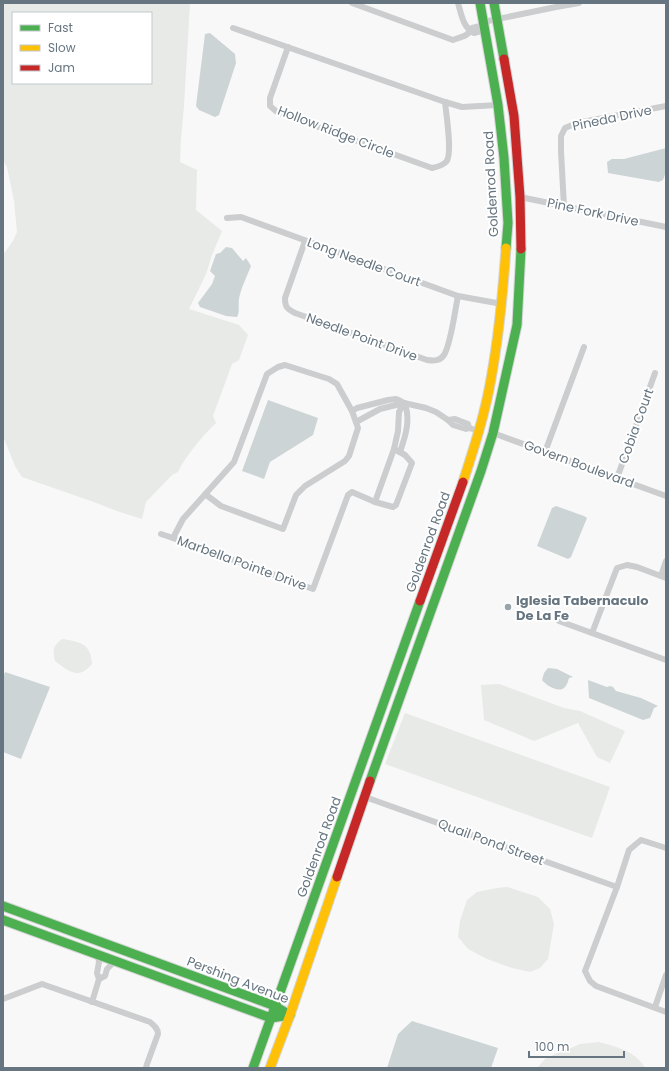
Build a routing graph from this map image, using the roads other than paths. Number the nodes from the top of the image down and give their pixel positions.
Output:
1 (352, 3) edge
2 (458, 3) edge
3 (480, 3) edge
4 (494, 3) edge
5 (579, 3) edge
6 (556, 5) edge
7 (497, 19) junction
8 (484, 25) junction
9 (233, 28) dead end
10 (471, 32) junction
11 (288, 46) junction
12 (445, 102) junction
13 (498, 105) junction
14 (666, 106) edge
15 (520, 198) junction
16 (564, 206) junction
17 (227, 218) dead end
18 (666, 227) edge
19 (305, 241) junction
20 (458, 296) junction
21 (502, 304) junction
22 (584, 348) dead end
23 (655, 373) dead end
24 (404, 403) junction
25 (485, 408) junction
26 (352, 411) junction
27 (356, 422) junction
28 (398, 427) junction
29 (406, 428) junction
30 (479, 431) junction
31 (493, 433) junction
32 (397, 451) junction
33 (545, 452) junction
34 (485, 459) junction
35 (617, 478) junction
36 (206, 494) junction
37 (666, 496) edge
38 (375, 502) junction
39 (449, 523) junction
40 (161, 534) dead end
41 (173, 538) junction
42 (666, 561) edge
43 (663, 577) edge
44 (429, 618) junction
45 (559, 621) dead end
46 (413, 624) junction
47 (592, 634) junction
48 (666, 660) edge
49 (390, 690) junction
50 (398, 705) junction
51 (365, 797) junction
52 (346, 810) junction
53 (666, 848) edge
54 (617, 887) junction
55 (3, 906) edge
56 (325, 912) junction
57 (3, 920) edge
58 (98, 954) junction
59 (114, 961) junction
60 (666, 975) edge
61 (99, 979) junction
62 (3, 999) edge
63 (92, 1002) junction
64 (275, 1006) junction
65 (655, 1007) junction
66 (666, 1012) edge
67 (290, 1015) junction
68 (271, 1018) junction
69 (146, 1068) edge
70 (253, 1068) edge
71 (270, 1068) edge

1 - 10 street
2 - 10 street
3 - 8 main road, Goldenrod Road
4 - 7 main road, Goldenrod Road
5 - 6 street
6 - 7 street
7 - 8 street
7 - 15 main road, Goldenrod Road
8 - 10 street
8 - 13 main road, Goldenrod Road
9 - 11 street
11 - 12 street
11 - 12 street, Hollow Ridge Circle
12 - 13 street
13 - 21 main road, Goldenrod Road
14 - 16 street, Pineda Drive
15 - 16 street, Pine Fork Drive
15 - 31 main road, Goldenrod Road
16 - 18 street, Pine Fork Drive
17 - 19 street, Long Needle Court
19 - 20 street, Long Needle Court
19 - 20 street, Needle Point Drive
20 - 21 street, Long Needle Court
21 - 25 main road, Goldenrod Road
22 - 33 street
23 - 35 street, Cobia Court
24 - 26 street
24 - 27 street
24 - 28 street
24 - 29 street
24 - 30 street
25 - 30 main road, Goldenrod Road
25 - 31 main road
26 - 27 street
26 - 36 street
27 - 36 street
28 - 29 street
28 - 32 street
29 - 32 street
30 - 34 main road
30 - 39 main road, Goldenrod Road
31 - 33 street, Govern Boulevard
31 - 34 main road, Goldenrod Road
32 - 38 street
32 - 38 street, Marbella Pointe Drive
33 - 35 street, Govern Boulevard
34 - 44 main road, Goldenrod Road
35 - 37 street, Govern Boulevard
36 - 41 street
38 - 41 street, Marbella Pointe Drive
39 - 44 main road
39 - 46 main road, Goldenrod Road
40 - 41 street, Marbella Pointe Drive
42 - 43 street
43 - 47 street
44 - 50 main road, Goldenrod Road
45 - 47 street
46 - 49 main road, Goldenrod Road
46 - 50 main road
47 - 48 street
49 - 51 main road
49 - 52 main road, Goldenrod Road
50 - 51 main road, Goldenrod Road
51 - 54 street, Quail Pond Street
51 - 56 main road, Goldenrod Road
52 - 56 main road
52 - 64 main road, Goldenrod Road
53 - 54 street
54 - 65 street
55 - 64 main road, Pershing Avenue
56 - 67 main road, Goldenrod Road
57 - 58 main road, Pershing Avenue
58 - 59 main road, Pershing Avenue
58 - 61 street
59 - 61 street
59 - 68 main road, Pershing Avenue
60 - 65 street
61 - 63 street
62 - 63 street
63 - 69 street
64 - 67 main road, Pershing Avenue
64 - 68 main road, Goldenrod Road
65 - 66 street
67 - 68 main road, Pershing Avenue
67 - 71 main road, Goldenrod Road
68 - 70 main road, Goldenrod Road

